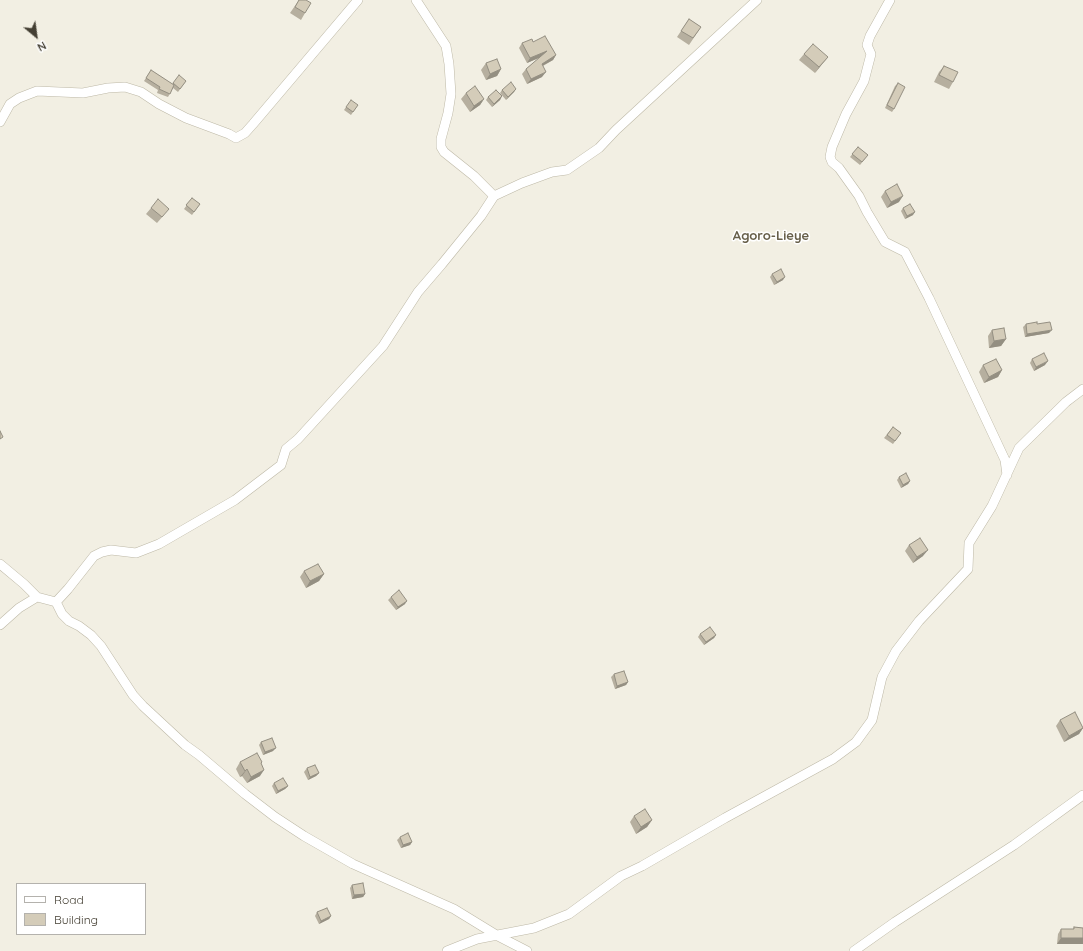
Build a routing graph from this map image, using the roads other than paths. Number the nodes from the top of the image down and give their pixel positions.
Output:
1 (358, 0) edge
2 (416, 0) edge
3 (757, 0) edge
4 (890, 0) edge
5 (0, 122) edge
6 (494, 196) junction
7 (1083, 389) edge
8 (1007, 476) junction
9 (0, 564) edge
10 (37, 597) junction
11 (56, 602) junction
12 (0, 625) edge
13 (1083, 795) edge
14 (498, 936) junction
15 (448, 951) edge
16 (527, 951) edge
17 (854, 951) edge

1 - 5 street
2 - 6 street
3 - 6 street
4 - 8 street
6 - 11 street
7 - 8 street
8 - 14 street
9 - 10 street
10 - 11 street
10 - 12 street
11 - 14 street
13 - 17 street
14 - 15 street
14 - 16 street

